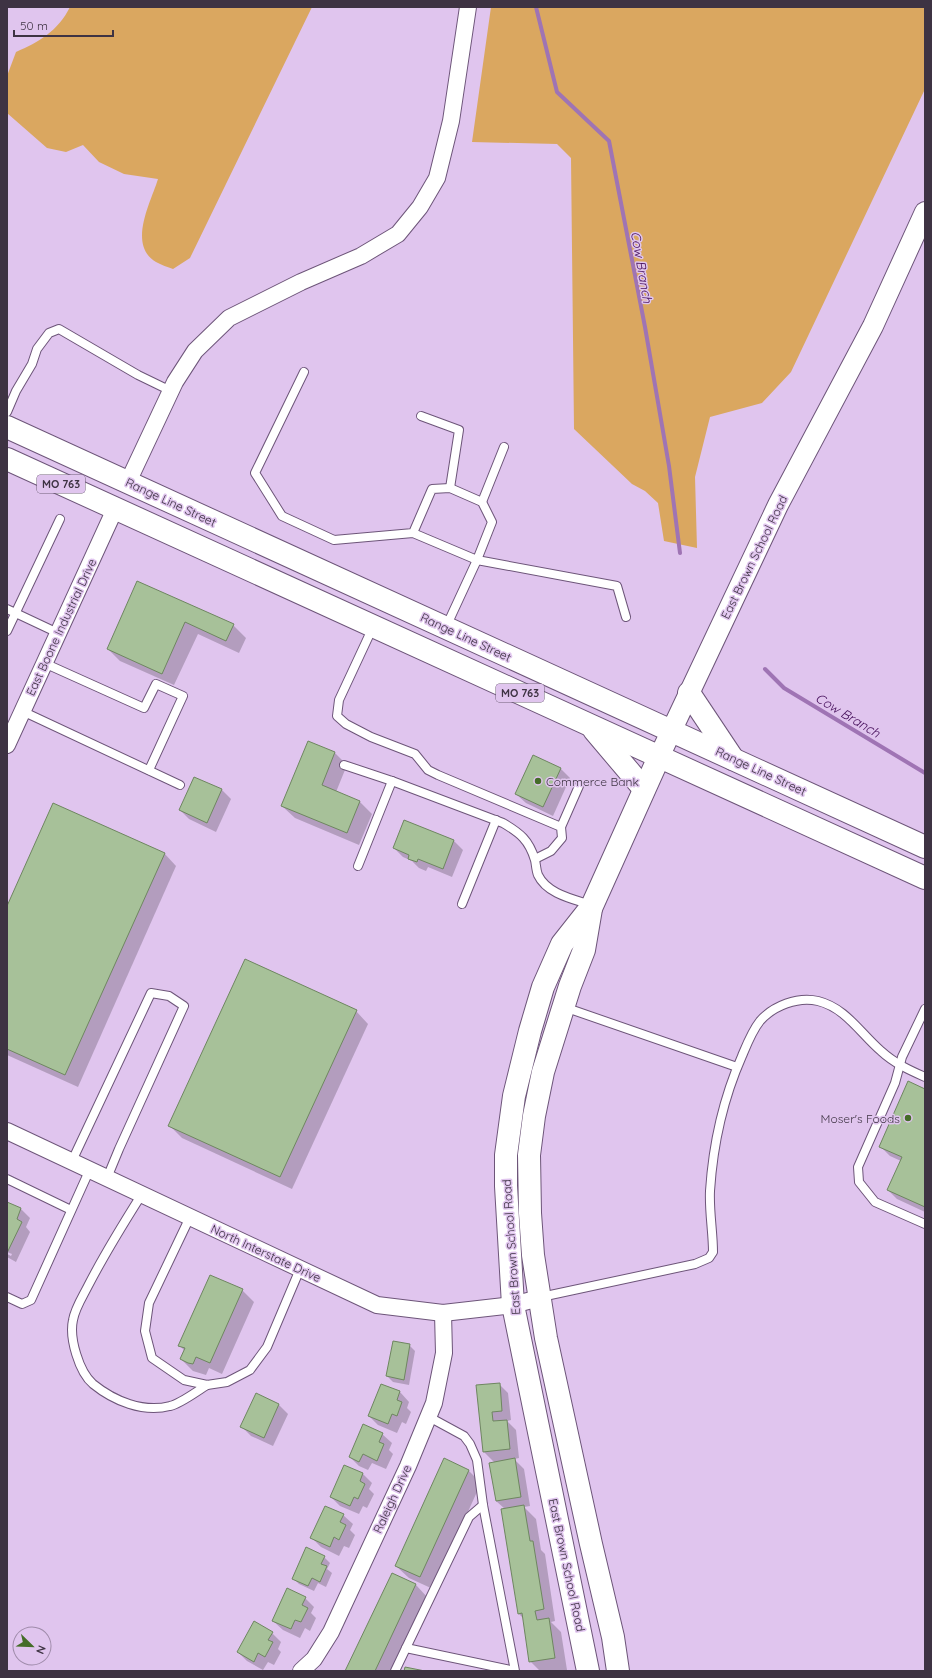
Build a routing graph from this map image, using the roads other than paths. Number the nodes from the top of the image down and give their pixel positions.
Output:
1 (468, 7) edge
2 (925, 212) edge
3 (304, 372) dead end
4 (171, 390) junction
5 (7, 412) edge
6 (421, 416) dead end
7 (7, 427) edge
8 (504, 447) dead end
9 (7, 459) edge
10 (34, 472) junction
11 (128, 482) junction
12 (450, 488) junction
13 (482, 502) junction
14 (115, 509) junction
15 (60, 519) dead end
16 (413, 533) junction
17 (244, 535) junction
18 (477, 560) junction
19 (11, 611) edge
20 (626, 617) dead end
21 (373, 627) junction
22 (445, 628) junction
23 (7, 631) edge
24 (58, 633) junction
25 (44, 663) junction
26 (689, 693) junction
27 (22, 711) junction
28 (591, 726) junction
29 (671, 730) junction
30 (7, 745) edge
31 (659, 757) junction
32 (733, 758) junction
33 (344, 765) dead end
34 (149, 770) junction
35 (392, 781) junction
36 (180, 785) dead end
37 (579, 786) dead end
38 (644, 789) junction
39 (496, 820) junction
40 (561, 827) junction
41 (925, 847) edge
42 (534, 859) junction
43 (358, 866) dead end
44 (925, 878) edge
45 (462, 904) dead end
46 (592, 906) junction
47 (563, 1006) junction
48 (925, 1009) edge
49 (900, 1066) junction
50 (737, 1068) junction
51 (925, 1077) edge
52 (7, 1131) edge
53 (72, 1161) junction
54 (90, 1169) junction
55 (108, 1178) junction
56 (7, 1179) edge
57 (142, 1194) junction
58 (71, 1210) junction
59 (190, 1217) junction
60 (925, 1224) edge
61 (300, 1269) junction
62 (7, 1297) edge
63 (539, 1298) junction
64 (513, 1305) junction
65 (443, 1313) junction
66 (207, 1385) junction
67 (429, 1417) junction
68 (483, 1505) junction
69 (406, 1648) junction
70 (301, 1671) edge
71 (395, 1671) edge
72 (516, 1671) edge
73 (588, 1671) edge
74 (618, 1671) edge

1 - 4 street
2 - 26 street, East Brown School Road
3 - 16 lane
4 - 5 lane
4 - 11 street
6 - 12 lane
7 - 11 main road, Range Line Street / MO 763
8 - 13 lane
9 - 10 main road, MO 763
10 - 11 main road
10 - 14 main road, MO 763
11 - 17 main road, Range Line Street / MO 763
12 - 13 lane
12 - 16 lane
13 - 18 lane
14 - 17 main road
14 - 21 main road, MO 763
14 - 24 street, East Boone Industrial Drive
15 - 19 lane
16 - 18 lane
17 - 22 main road, Range Line Street / MO 763
18 - 20 lane
18 - 22 lane
19 - 23 lane
19 - 24 lane
21 - 28 main road, MO 763
21 - 40 lane
22 - 29 main road, Range Line Street / MO 763
24 - 25 street, East Boone Industrial Drive
25 - 27 street, East Boone Industrial Drive
25 - 34 lane
26 - 29 street, East Brown School Road
26 - 32 main road
27 - 30 street, East Boone Industrial Drive
27 - 34 lane
28 - 31 main road, MO 763
28 - 38 main road
29 - 31 street, East Brown School Road
29 - 32 main road, Range Line Street / MO 763
31 - 38 main road, East Brown School Road
31 - 44 main road, MO 763
32 - 41 main road, Range Line Street / MO 763
33 - 35 lane
34 - 36 lane
35 - 39 lane
35 - 43 lane
37 - 40 lane
38 - 46 main road, East Brown School Road
39 - 42 lane
39 - 45 lane
40 - 42 lane
42 - 46 lane
46 - 47 main road, East Brown School Road
46 - 64 main road, East Brown School Road
47 - 50 lane
47 - 63 main road, East Brown School Road
48 - 49 lane
49 - 50 lane
49 - 51 lane
49 - 60 lane
50 - 63 lane
52 - 53 street, North Interstate Drive
53 - 54 street, North Interstate Drive
53 - 55 lane
54 - 55 street, North Interstate Drive
54 - 58 lane
55 - 57 street, North Interstate Drive
56 - 58 lane
57 - 59 street, North Interstate Drive
57 - 66 lane
58 - 62 lane
59 - 61 street, North Interstate Drive
59 - 66 lane
61 - 65 street, North Interstate Drive
61 - 66 lane
63 - 64 street, North Interstate Drive
63 - 74 main road, East Brown School Road
64 - 65 street, North Interstate Drive
64 - 73 main road, East Brown School Road
65 - 67 street, Raleigh Drive
67 - 68 lane
67 - 70 street, Raleigh Drive
68 - 69 lane
68 - 72 lane
69 - 71 lane
69 - 72 lane

